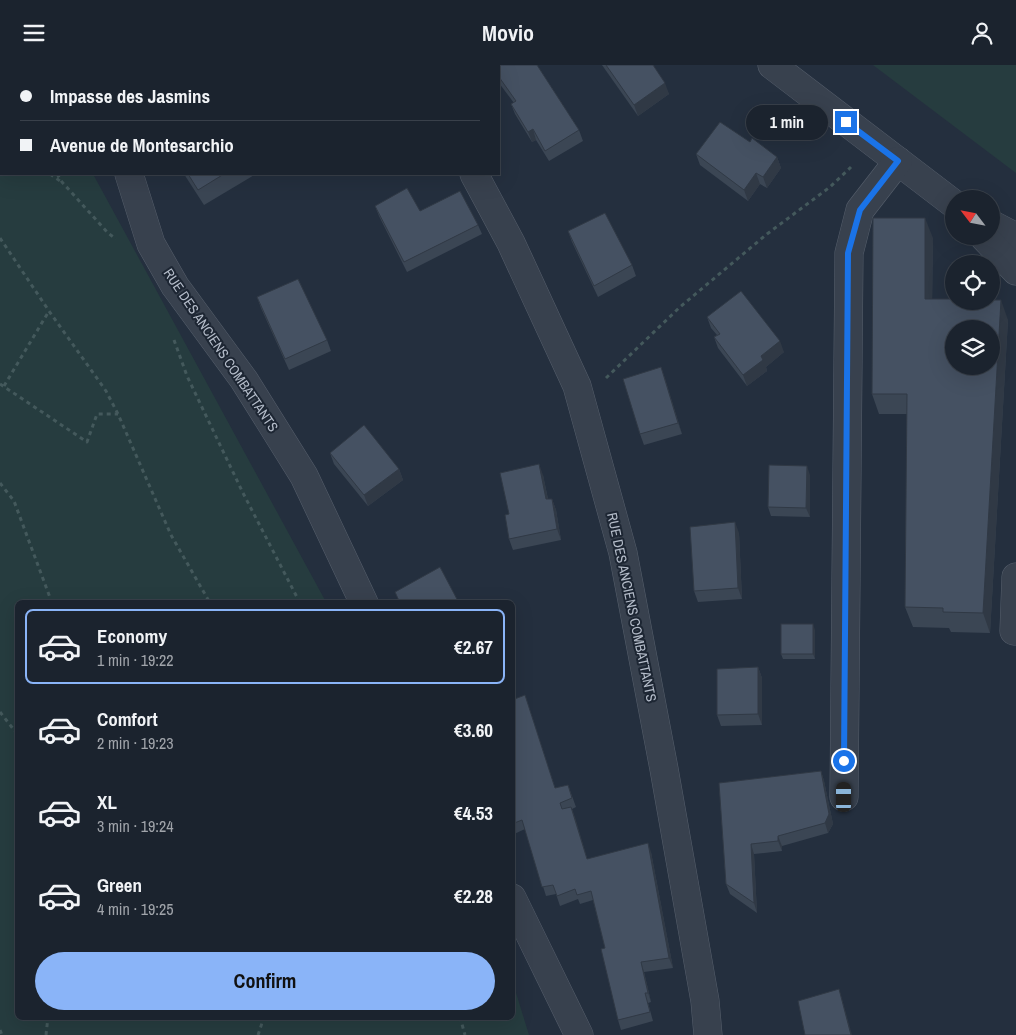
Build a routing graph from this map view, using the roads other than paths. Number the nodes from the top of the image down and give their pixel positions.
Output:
1 (772, 65) edge
2 (898, 161) junction
3 (129, 175) edge
4 (475, 175) edge
5 (945, 198) edge
6 (1000, 229) edge
7 (1016, 237) edge
8 (991, 245) edge
9 (1016, 271) edge
10 (1016, 577) edge
11 (363, 600) edge
12 (1014, 631) dead end
13 (844, 797) dead end
14 (515, 904) edge
15 (579, 1035) edge
16 (708, 1035) edge

1 - 2 street
2 - 5 street
2 - 13 street
3 - 11 street, RUE DES ANCIENS COMBATTANTS
4 - 16 street, RUE DES ANCIENS COMBATTANTS
6 - 7 street
8 - 9 street
10 - 12 street
14 - 15 street

